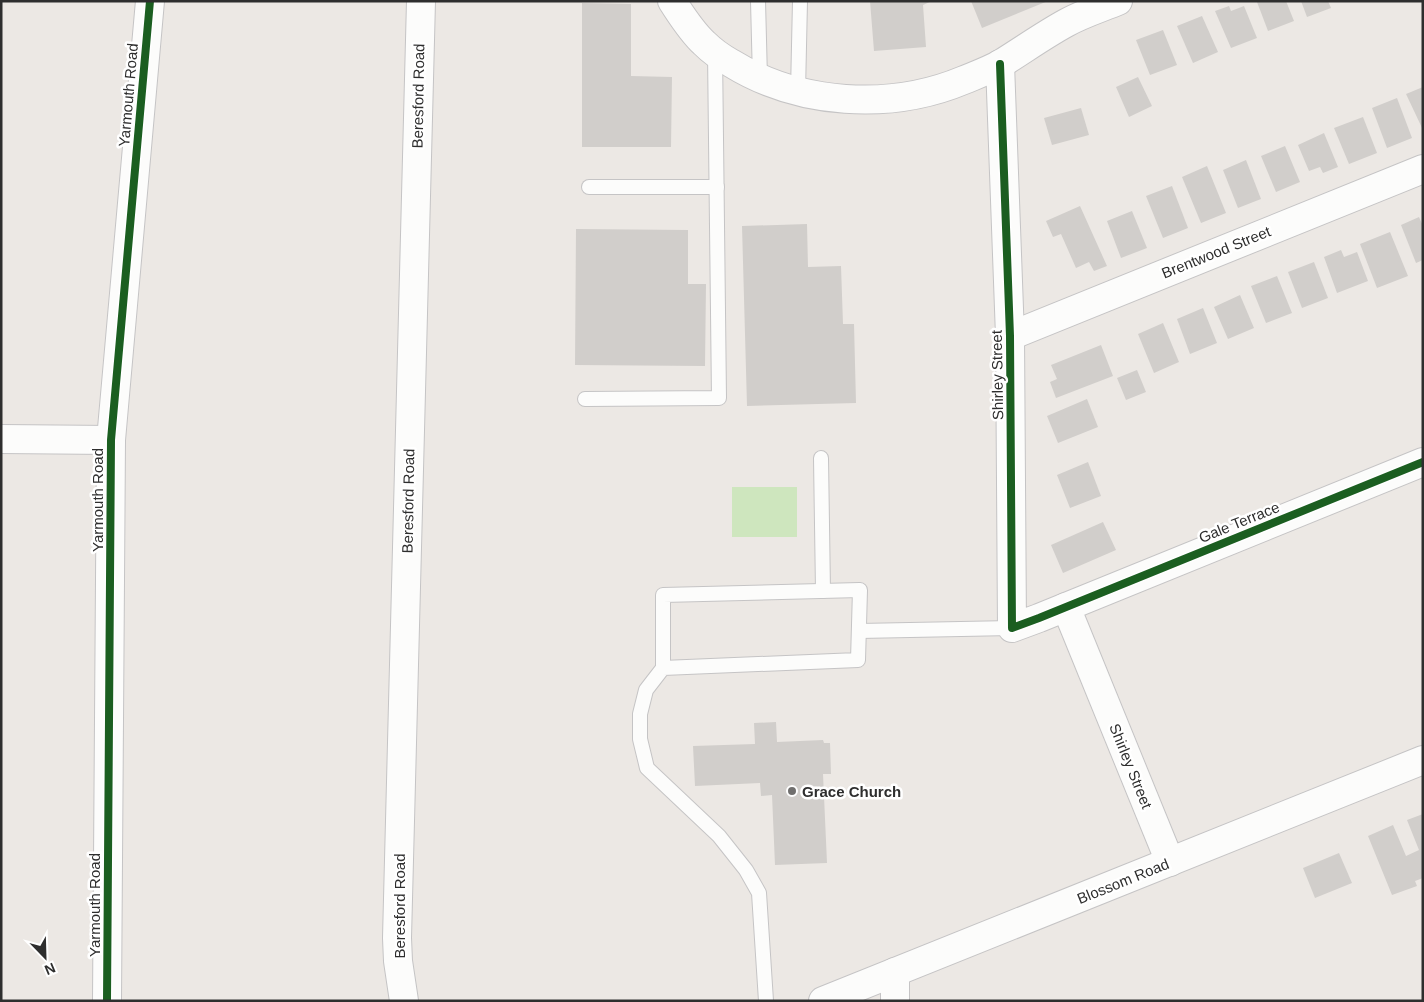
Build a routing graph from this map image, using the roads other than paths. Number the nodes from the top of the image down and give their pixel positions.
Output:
1 (150, 1) edge
2 (421, 1) edge
3 (672, 1) edge
4 (758, 1) edge
5 (800, 1) edge
6 (1118, 1) edge
7 (715, 52) junction
8 (1000, 64) junction
9 (760, 79) junction
10 (798, 91) junction
11 (1423, 169) edge
12 (589, 187) dead end
13 (717, 187) junction
14 (1010, 336) junction
15 (585, 399) dead end
16 (1, 439) edge
17 (111, 440) junction
18 (821, 458) dead end
19 (1423, 462) edge
20 (824, 591) junction
21 (1066, 607) junction
22 (1012, 628) junction
23 (859, 631) junction
24 (663, 668) junction
25 (1423, 760) edge
26 (1170, 862) junction
27 (895, 972) junction
28 (107, 1001) edge
29 (404, 1001) edge
30 (766, 1001) edge
31 (823, 1001) edge
32 (895, 1001) edge

1 - 17 street, Yarmouth Road
2 - 29 street, Beresford Road
3 - 7 street
4 - 9 lane
5 - 10 lane
6 - 8 street
7 - 9 street
7 - 13 lane
8 - 10 street
8 - 14 street, Shirley Street
9 - 10 street
11 - 14 street, Brentwood Street
12 - 13 lane
13 - 15 lane
14 - 22 street, Shirley Street
16 - 17 street
17 - 28 street, Yarmouth Road
18 - 20 lane
19 - 21 street, Gale Terrace
20 - 23 lane
20 - 24 lane
21 - 22 street
21 - 26 street, Shirley Street
22 - 23 lane
23 - 24 lane
24 - 30 lane
25 - 26 street, Blossom Road
26 - 27 street, Blossom Road
27 - 31 street, Blossom Road
27 - 32 street

